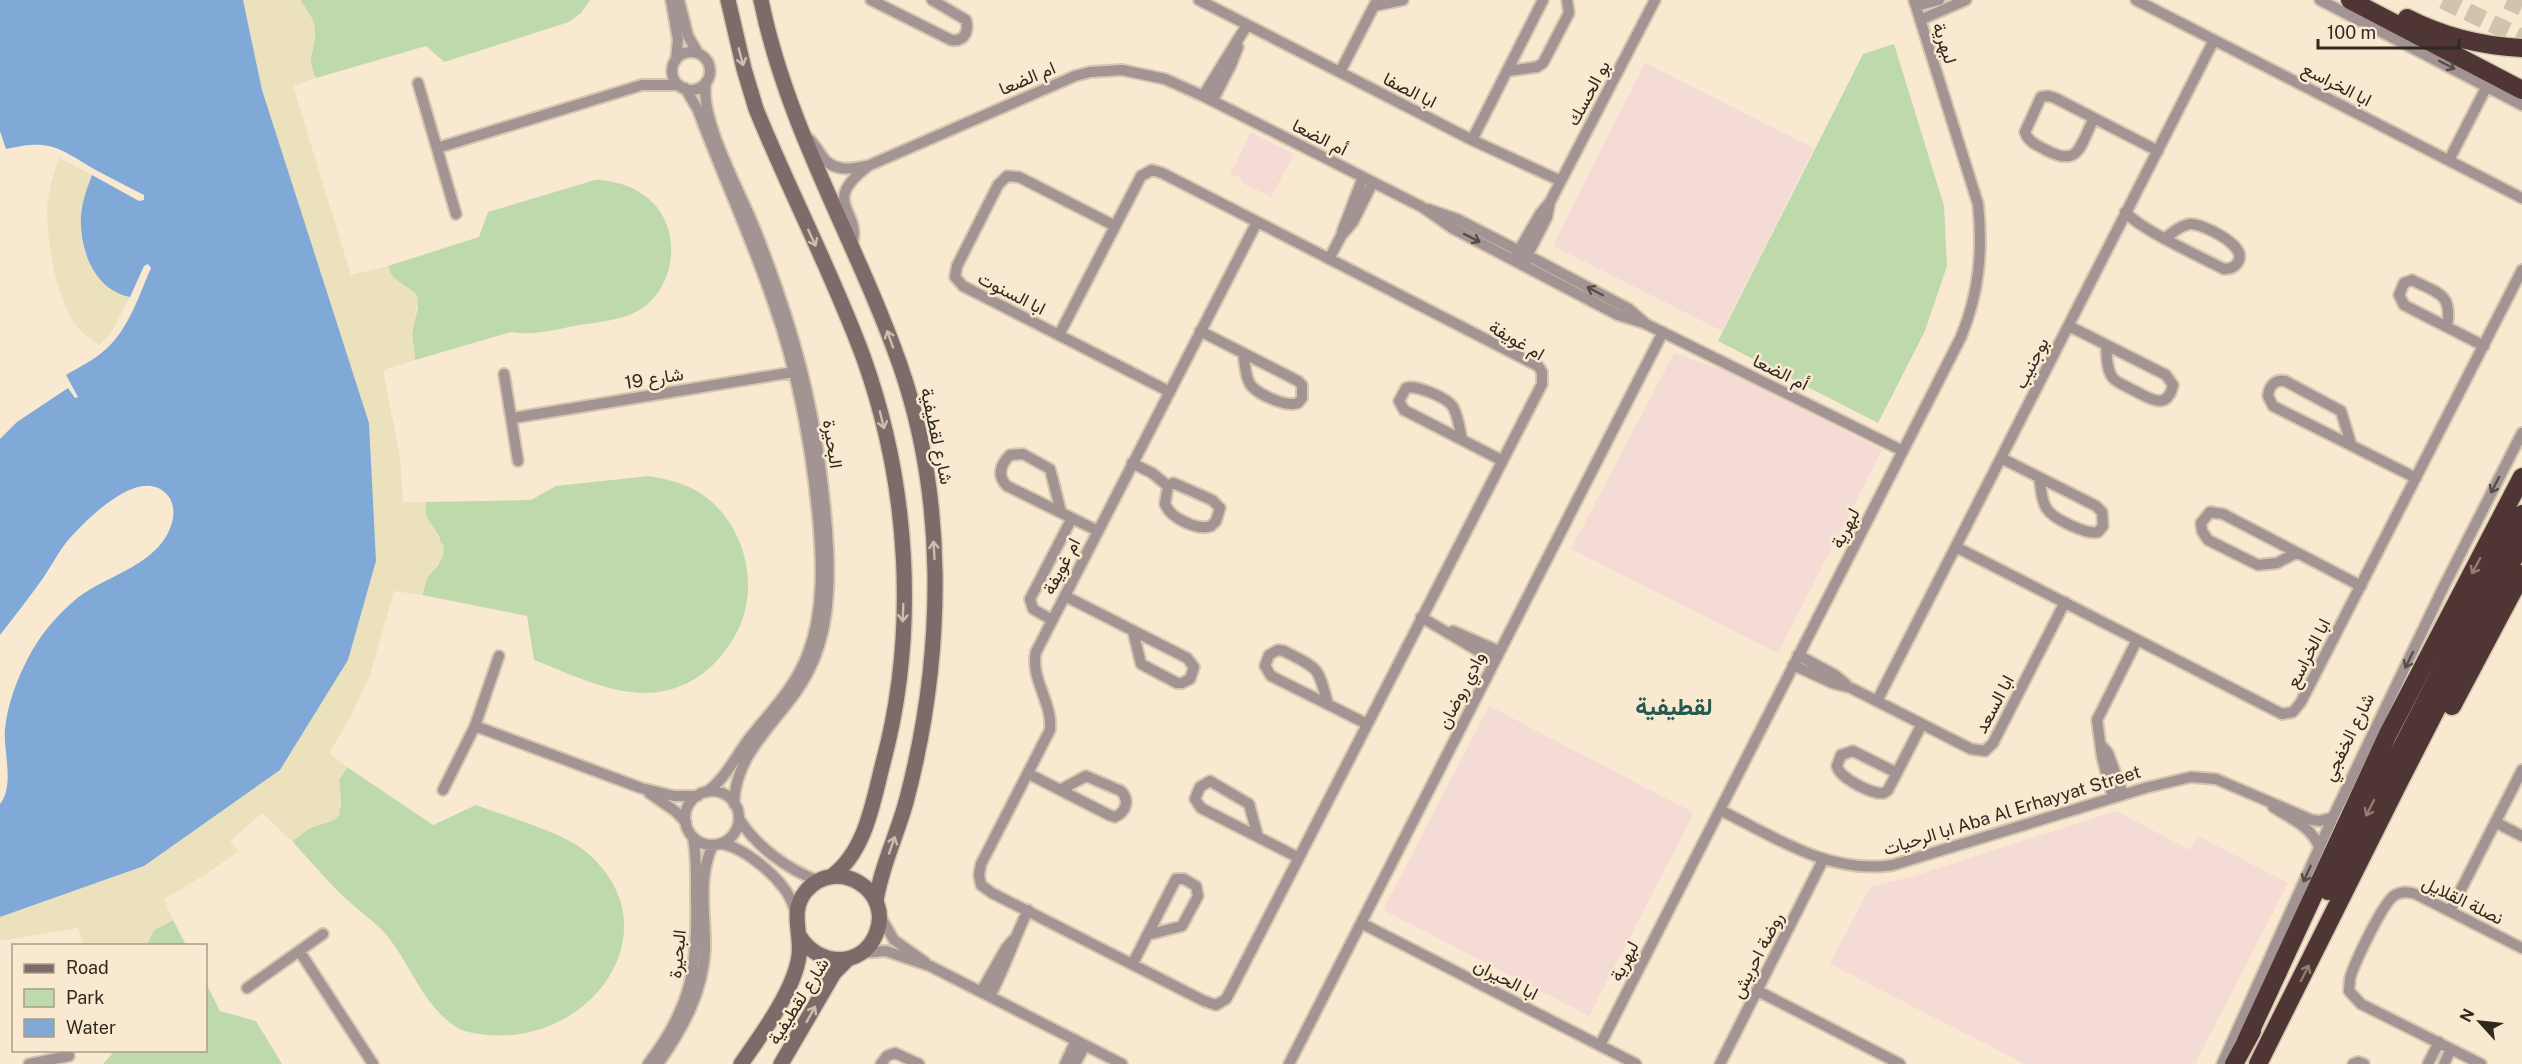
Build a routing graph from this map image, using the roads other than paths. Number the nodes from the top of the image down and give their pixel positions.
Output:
1 (671, 0) edge
2 (679, 0) edge
3 (728, 0) edge
4 (761, 0) edge
5 (871, 0) edge
6 (932, 0) edge
7 (1199, 0) edge
8 (1403, 0) edge
9 (1543, 0) edge
10 (1567, 0) edge
11 (1655, 0) edge
12 (1939, 0) edge
13 (1966, 0) edge
14 (2136, 0) edge
15 (2320, 0) edge
16 (2350, 0) edge
17 (2374, 0) edge
18 (1375, 3) edge
19 (1915, 3) edge
20 (1920, 20) junction
21 (1247, 24) junction
22 (2214, 40) junction
23 (2522, 48) edge
24 (698, 53) junction
25 (674, 63) junction
26 (1508, 71) junction
27 (1340, 72) junction
28 (706, 82) junction
29 (418, 83) dead end
30 (642, 85) junction
31 (682, 86) junction
32 (2487, 86) junction
33 (2522, 90) edge
34 (1208, 98) junction
35 (2522, 105) edge
36 (2094, 118) junction
37 (711, 134) junction
38 (802, 134) junction
39 (1472, 140) junction
40 (437, 148) junction
41 (2158, 151) junction
42 (2449, 160) junction
43 (870, 165) junction
44 (1368, 179) junction
45 (1561, 181) junction
46 (2522, 198) edge
47 (2125, 212) junction
48 (456, 214) dead end
49 (1257, 222) junction
50 (1115, 226) junction
51 (2165, 238) junction
52 (851, 246) junction
53 (1521, 257) junction
54 (1329, 259) junction
55 (2522, 270) edge
56 (2069, 326) junction
57 (2447, 326) junction
58 (1200, 331) junction
59 (1663, 332) junction
60 (1059, 335) junction
61 (2106, 345) junction
62 (2484, 346) junction
63 (1243, 354) junction
64 (797, 372) junction
65 (504, 374) dead end
66 (1170, 392) junction
67 (513, 418) junction
68 (2522, 433) edge
69 (1462, 440) junction
70 (2351, 444) junction
71 (1903, 451) junction
72 (2001, 458) junction
73 (1501, 460) junction
74 (518, 461) dead end
75 (1132, 463) junction
76 (2039, 477) junction
77 (2522, 477) edge
78 (2416, 478) junction
79 (1168, 486) junction
80 (1061, 512) junction
81 (2522, 514) edge
82 (1072, 518) junction
83 (1098, 531) junction
84 (2522, 542) edge
85 (1956, 547) junction
86 (2296, 553) junction
87 (2522, 574) edge
88 (2361, 586) junction
89 (1065, 596) junction
90 (2065, 602) junction
91 (1421, 617) junction
92 (1052, 620) junction
93 (1133, 631) junction
94 (2137, 640) junction
95 (1497, 656) junction
96 (500, 657) dead end
97 (1796, 660) junction
98 (787, 700) junction
99 (1877, 701) junction
100 (1328, 704) junction
101 (1367, 724) junction
102 (1922, 724) junction
103 (475, 726) junction
104 (2522, 770) edge
105 (1897, 773) junction
106 (1029, 774) junction
107 (641, 788) junction
108 (443, 790) dead end
109 (1060, 790) junction
110 (2251, 792) junction
111 (702, 794) junction
112 (2118, 796) junction
113 (734, 804) junction
114 (1720, 810) junction
115 (2333, 817) junction
116 (739, 819) junction
117 (686, 822) junction
118 (2495, 822) junction
119 (2522, 836) edge
120 (693, 837) junction
121 (1258, 837) junction
122 (755, 839) junction
123 (717, 844) junction
124 (2319, 847) junction
125 (743, 852) junction
126 (1299, 858) junction
127 (780, 860) junction
128 (1823, 860) junction
129 (2357, 868) junction
130 (769, 874) junction
131 (826, 879) junction
132 (878, 908) junction
133 (1028, 910) junction
134 (2450, 911) junction
135 (796, 913) junction
136 (1361, 923) junction
137 (701, 927) junction
138 (323, 934) dead end
139 (1147, 935) junction
140 (800, 937) junction
141 (2522, 948) edge
142 (300, 952) junction
143 (855, 956) junction
144 (1133, 963) junction
145 (930, 966) junction
146 (247, 988) dead end
147 (1758, 991) junction
148 (986, 994) junction
149 (2278, 1025) junction
150 (2246, 1041) junction
151 (1081, 1042) junction
152 (2439, 1042) junction
153 (1600, 1046) junction
154 (2451, 1049) junction
155 (663, 1050) junction
156 (69, 1056) dead end
157 (29, 1064) edge
158 (373, 1064) edge
159 (648, 1064) edge
160 (658, 1064) edge
161 (741, 1064) edge
162 (781, 1064) edge
163 (881, 1064) edge
164 (919, 1064) edge
165 (1065, 1064) edge
166 (1075, 1064) edge
167 (1122, 1064) edge
168 (1289, 1064) edge
169 (1636, 1064) edge
170 (1719, 1064) edge
171 (1900, 1064) edge
172 (2222, 1064) edge
173 (2234, 1064) edge
174 (2259, 1064) edge
175 (2270, 1064) edge
176 (2353, 1064) edge
177 (2364, 1064) edge
178 (2428, 1064) edge
179 (2444, 1064) edge
180 (2481, 1064) edge

1 - 25 street
2 - 24 street
3 -> 131 street
4 - 38 street, شارع لقطيفية
5 - 6 street
7 - 21 street, ابا الصفا
8 - 18 street
9 - 26 street
10 - 26 street
11 - 45 street, بو الحسك
12 - 19 street
13 - 20 street
14 - 22 street, ابا الخراسع
15 -> 32 street
16 - 33 highway
17 - 23 highway
18 - 27 street
19 - 20 street, لبهرية
20 - 71 street, لبهرية
21 - 27 street, ابا الصفا
21 - 34 street
22 - 41 street, بوجنيب
22 - 42 street, ابا الخراسع
24 - 25 street
24 - 28 street
25 - 30 street
25 - 31 street
26 - 39 street
27 - 39 street, ابا الصفا
28 - 31 street
28 - 37 street, البحيرة
29 - 40 street
30 - 31 street
30 - 40 street
31 - 37 street, البحيرة
32 - 35 street
32 - 42 street
34 - 43 street, ام الضعا
34 - 44 street, أم الضعا
36 - 36 street
36 - 41 street
37 - 64 street, البحيرة
38 - 43 street, ام الضعا
38 - 52 street, شارع لقطيفية
39 - 45 street, ابا الصفا
40 - 48 street
41 - 47 street, بوجنيب
42 - 46 street, ابا الخراسع
43 - 52 street, ام الضعا
44 - 53 street, أم الضعا
44 - 54 street
45 - 53 street, بو الحسك
47 - 51 street
47 - 56 street, بوجنيب
49 - 50 street, ام غويفة
49 - 54 street, ام غويفة
49 - 58 street, ام غويفة
50 - 60 street, ام غويفة
50 - 60 street, ابا السنوت
51 - 51 street
132 -> 52 street, شارع لقطيفية
53 - 59 street, أم الضعا
54 - 73 street, ام غويفة
55 - 62 street, ابا الخراسع
56 - 61 street
56 - 72 street, بوجنيب
57 - 57 street
57 - 62 street
58 - 63 street
58 - 66 street, ام غويفة
59 - 71 street, أم الضعا
59 - 95 street, وادي روضان
60 - 66 street, ابا السنوت
61 - 61 street
62 - 78 street, ابا الخراسع
63 - 63 street
64 - 67 street, شارع 19
64 - 98 street, البحيرة
65 - 67 street
66 - 75 street, ام غويفة
67 - 74 street
68 -> 115 street, شارع الخفجي
69 - 69 street
69 - 73 street
70 - 70 street
70 - 78 street
71 - 97 street, لبهرية
72 - 76 street
72 - 85 street, بوجنيب
73 - 91 street, ام غويفة
75 - 79 street
75 - 83 street, ام غويفة
76 - 76 street
77 -> 150 highway
78 - 88 street, ابا الخراسع
79 - 79 street
80 - 80 street
80 - 82 street
81 -> 150 highway
82 - 83 street
82 - 92 street
83 - 89 street, ام غويفة
84 - 129 highway
85 - 90 street, ابا الخراسع
85 - 99 street, بوجنيب
86 - 86 street
86 - 88 street
87 - 129 highway
88 - 94 street, ابا الخراسع
89 - 92 street, ام غويفة
89 - 93 street
90 - 94 street, ابا الخراسع
90 - 102 street, ابا السعد
91 - 95 street
91 - 101 street, ام غويفة
92 - 106 street, ام غويفة
93 - 93 street
94 - 112 street
95 - 136 street, وادي روضان
96 - 103 street
97 - 99 street, ابا السعد
97 - 114 street, لبهرية
98 - 111 street, البحيرة
98 - 113 street, البحيرة
99 - 102 street, ابا السعد
100 - 100 street
100 - 101 street
101 - 126 street, ام غويفة
102 - 105 street
103 - 107 street
103 - 108 street
104 - 118 street
105 - 105 street
106 - 109 street
106 - 133 street, ام غويفة
107 - 111 street
107 - 117 street
109 - 109 street
110 - 112 street, ابا الرحيات Aba Al Erhayyat Street
110 - 115 street
110 - 124 street
111 - 113 street
111 - 117 street
112 - 128 street, ابا الرحيات Aba Al Erhayyat Street
113 - 116 street
114 - 128 street, ابا الرحيات Aba Al Erhayyat Street
114 - 153 street, لبهرية
115 - 124 street, شارع الخفجي
116 - 122 street
116 - 123 street
117 - 120 street
118 - 119 street
118 - 134 street
120 - 123 street
120 - 137 street, البحيرة
121 - 121 street
121 - 126 street
122 - 125 street
122 - 127 street
123 - 125 street
123 - 137 street, البحيرة
124 -> 172 street, شارع الخفجي
125 - 130 street
126 - 144 street, ام غويفة
127 - 130 street
127 - 131 street
128 - 147 street, روضة احريش
149 -> 129 highway
130 - 135 street
131 - 132 street
131 - 135 street
132 - 143 street
132 - 145 street
133 - 144 street, ام غويفة
133 - 148 street
134 - 141 street, نصلة القلايل
134 - 152 street, نصلة القلايل
135 - 140 street
136 - 153 street, ابا الحيران
136 - 168 street, وادي روضان
137 - 155 street, البحيرة
138 - 142 street
139 - 139 street
139 - 144 street
140 - 143 street
140 - 161 street, شارع لقطيفية
142 - 146 street
142 - 158 street
143 - 145 street
162 -> 143 street, شارع لقطيفية
145 - 148 street
147 - 170 street, روضة احريش
147 - 171 street
148 - 151 street
149 - 174 highway
149 - 175 street
150 - 173 highway
151 - 165 street
151 - 166 street
151 - 167 street
152 - 154 street, نصلة القلايل
152 - 178 street
153 - 169 street, ابا الحيران
154 - 179 street
154 - 180 street, نصلة القلايل
155 - 159 street, البحيرة
155 - 160 street, البحيرة
156 - 157 street
163 - 164 street
176 - 177 street

